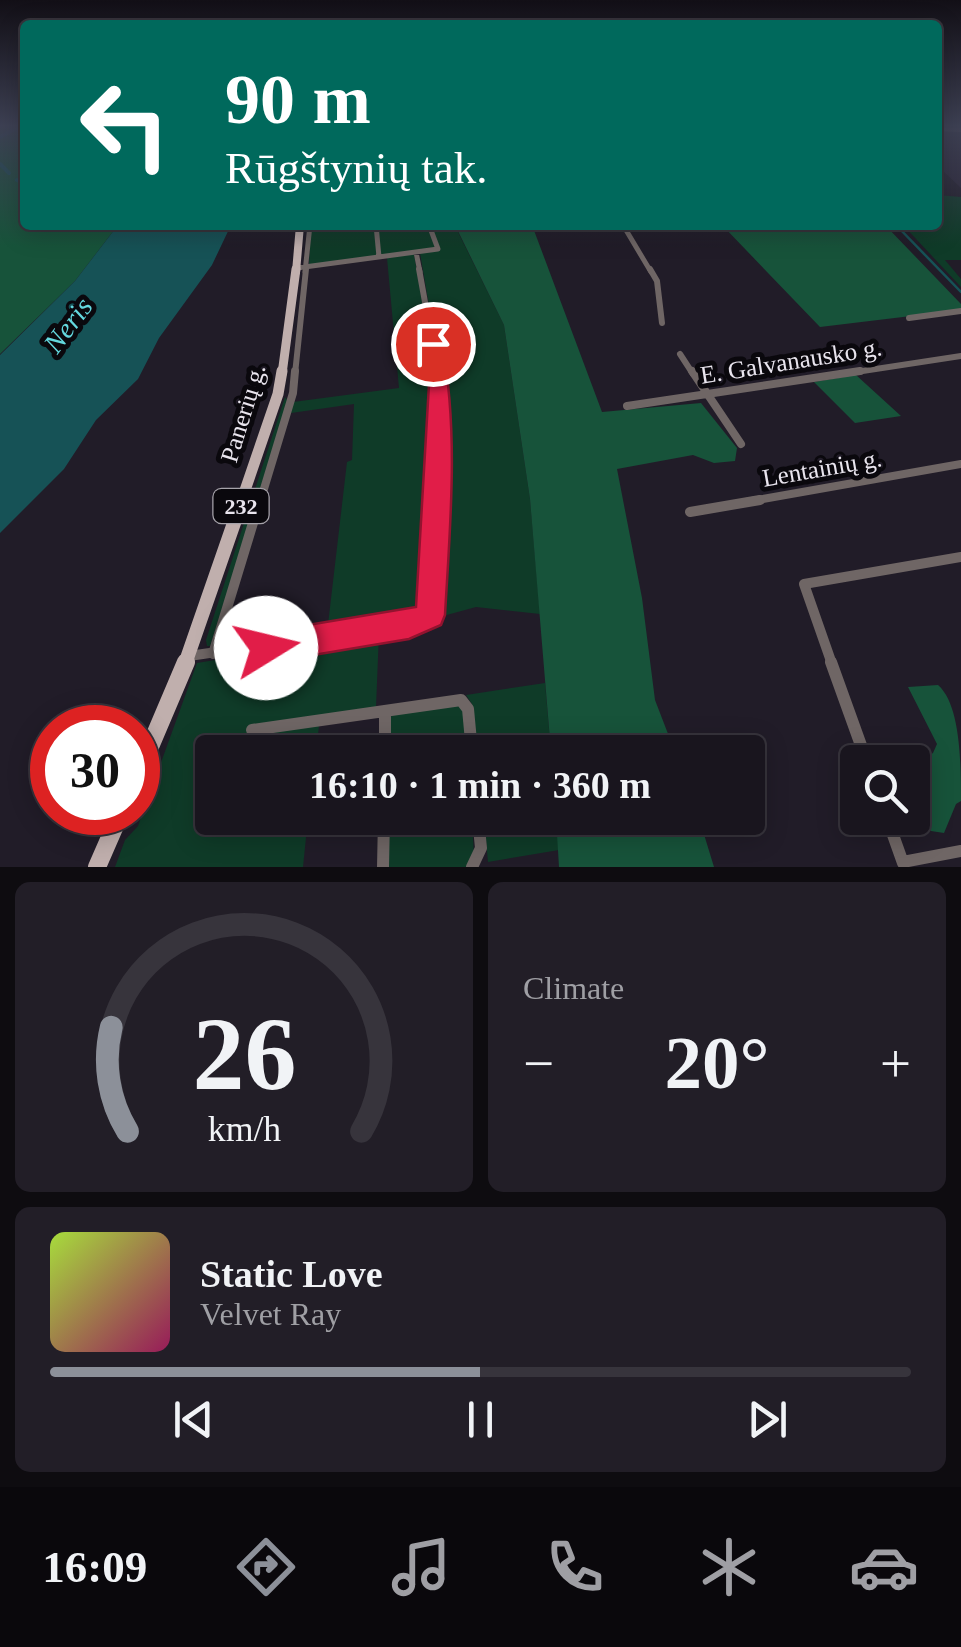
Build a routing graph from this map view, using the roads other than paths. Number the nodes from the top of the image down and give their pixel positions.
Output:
1 (300, 230) edge
2 (309, 230) edge
3 (377, 230) edge
4 (428, 230) edge
5 (625, 230) edge
6 (416, 252) junction
7 (380, 257) junction
8 (302, 268) junction
9 (961, 311) edge
10 (909, 318) dead end
11 (662, 323) dead end
12 (680, 354) dead end
13 (961, 356) edge
14 (706, 394) junction
15 (627, 406) dead end
16 (741, 444) dead end
17 (961, 464) edge
18 (690, 512) dead end
19 (961, 557) edge
20 (213, 654) junction
21 (188, 656) junction
22 (385, 711) junction
23 (160, 722) edge
24 (252, 730) dead end
25 (384, 735) edge
26 (470, 735) edge
27 (861, 745) edge
28 (111, 835) edge
29 (384, 835) edge
30 (480, 835) edge
31 (893, 835) edge
32 (961, 851) edge
33 (904, 865) edge
34 (97, 867) edge
35 (383, 867) edge
36 (472, 867) edge

1 - 8 main road, Panerių g. / 232
2 - 8 street
3 - 7 street
4 - 6 street
5 - 11 street
6 - 7 street
6 - 20 street
7 - 8 street
8 - 20 street
8 - 21 main road, Panerių g. / 232
9 - 10 street
12 - 14 street
13 - 14 street, E. Galvanausko g.
14 - 15 street, E. Galvanausko g.
14 - 16 street
17 - 18 street, Lentainių g.
19 - 27 street
20 - 21 street
21 - 23 main road, Panerių g. / 232
22 - 24 street
22 - 25 street
22 - 26 street
28 - 34 main road
29 - 35 street
30 - 36 street
31 - 33 street
32 - 33 street

